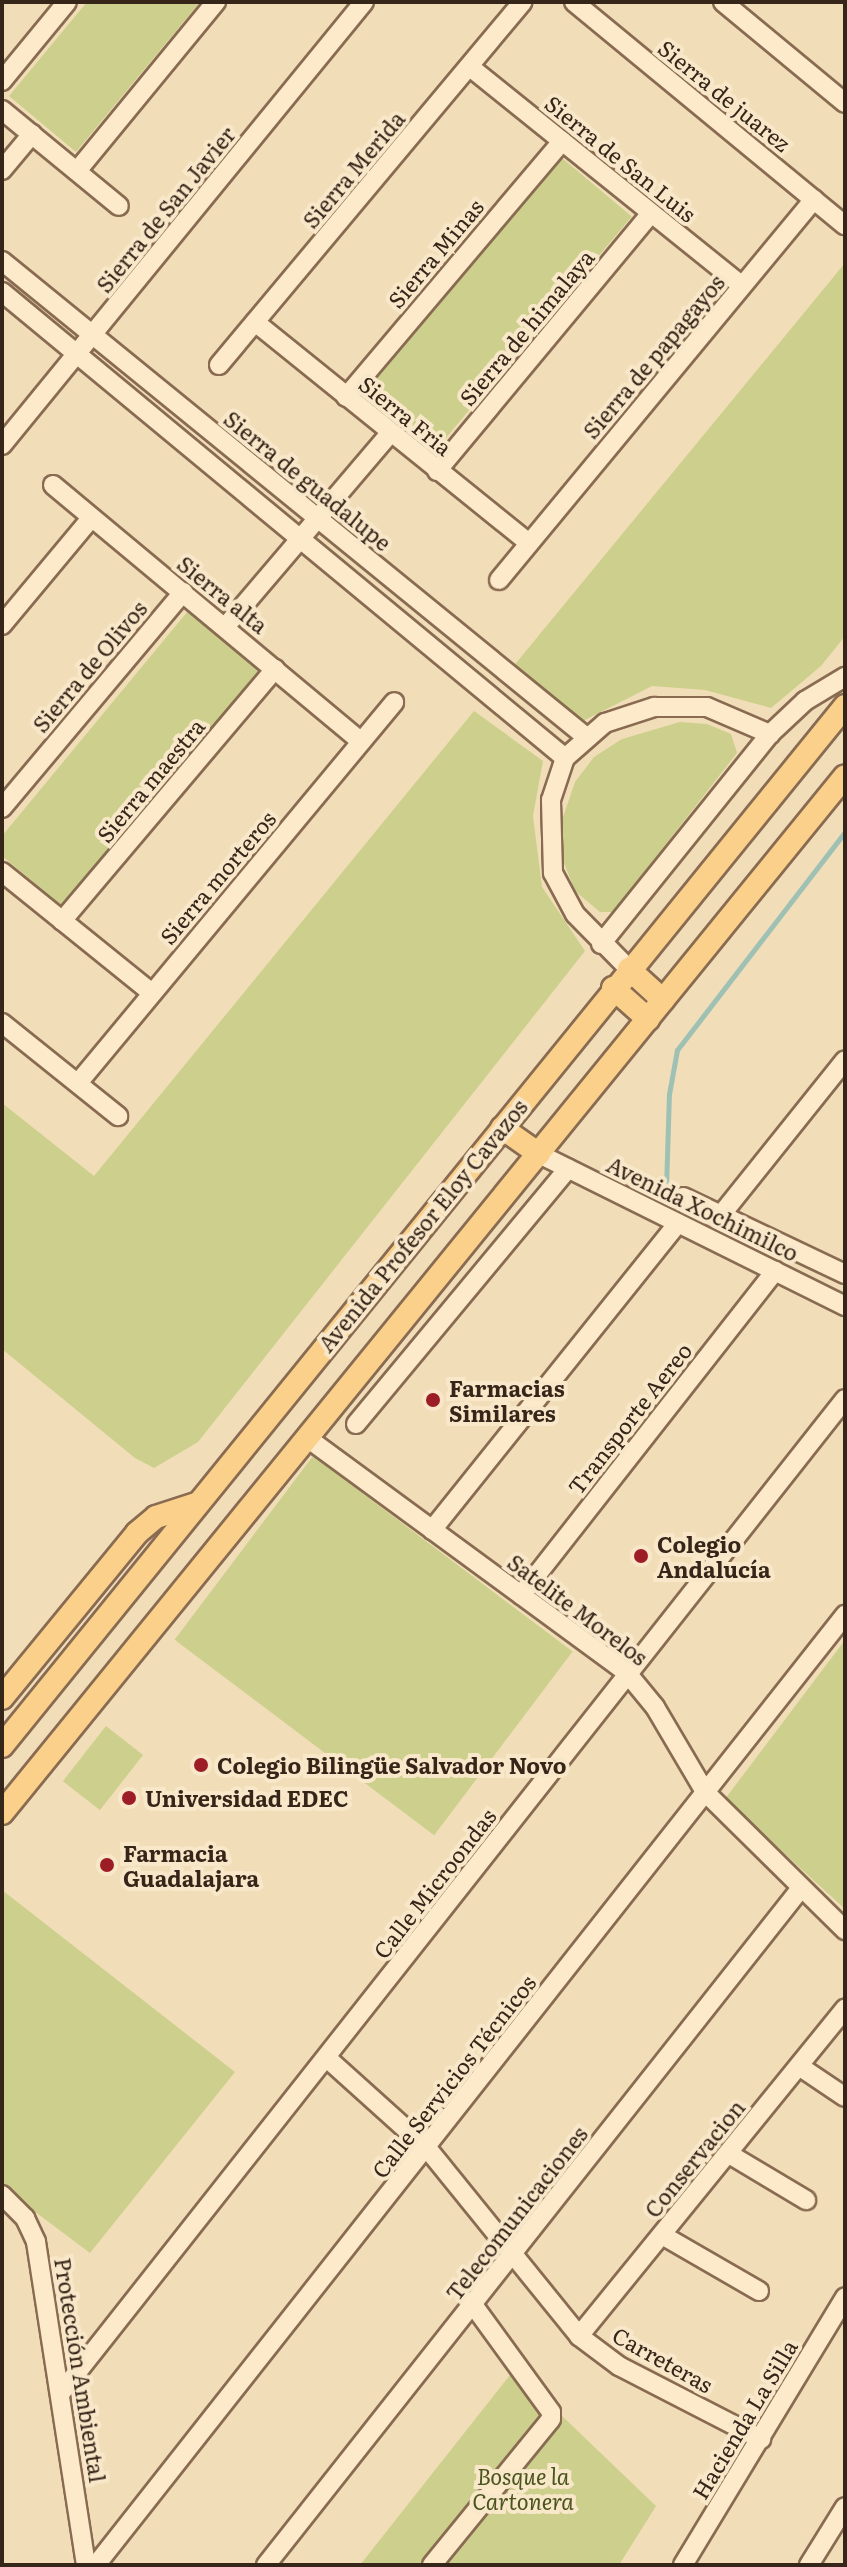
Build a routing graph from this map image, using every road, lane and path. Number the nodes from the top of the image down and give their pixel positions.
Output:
1 (67, 2) edge
2 (216, 2) edge
3 (364, 2) edge
4 (522, 2) edge
5 (574, 2) edge
6 (723, 2) edge
7 (470, 67) junction
8 (2, 81) edge
9 (845, 103) edge
10 (2, 110) edge
11 (32, 134) junction
12 (562, 141) junction
13 (2, 170) edge
14 (77, 171) junction
15 (814, 199) junction
16 (119, 206) dead end
17 (651, 213) junction
18 (845, 225) edge
19 (2, 261) edge
20 (742, 286) junction
21 (2, 292) edge
22 (255, 322) junction
23 (92, 337) junction
24 (78, 354) junction
25 (219, 365) dead end
26 (346, 397) junction
27 (390, 433) junction
28 (2, 445) edge
29 (437, 471) junction
30 (53, 485) dead end
31 (91, 518) junction
32 (317, 518) junction
33 (300, 538) junction
34 (529, 543) junction
35 (499, 580) dead end
36 (183, 592) junction
37 (2, 625) edge
38 (226, 626) junction
39 (275, 669) junction
40 (845, 677) edge
41 (394, 702) dead end
42 (845, 706) edge
43 (770, 734) junction
44 (585, 736) junction
45 (361, 742) junction
46 (565, 758) junction
47 (845, 776) edge
48 (2, 808) edge
49 (2, 872) edge
50 (62, 921) junction
51 (601, 944) junction
52 (629, 969) junction
53 (613, 988) junction
54 (152, 993) junction
55 (663, 1000) junction
56 (648, 1019) junction
57 (2, 1023) edge
58 (845, 1060) edge
59 (78, 1083) junction
60 (118, 1116) dead end
61 (502, 1128) junction
62 (539, 1154) junction
63 (568, 1169) junction
64 (683, 1197) dead end
65 (721, 1215) junction
66 (678, 1223) junction
67 (841, 1266) edge
68 (775, 1271) junction
69 (845, 1306) edge
70 (845, 1399) edge
71 (356, 1424) dead end
72 (306, 1437) junction
73 (197, 1503) junction
74 (432, 1530) junction
75 (521, 1595) junction
76 (845, 1615) edge
77 (627, 1673) junction
78 (2, 1698) edge
79 (2, 1746) edge
80 (705, 1792) junction
81 (2, 1813) edge
82 (801, 1888) junction
83 (845, 1930) edge
84 (845, 2009) edge
85 (328, 2059) junction
86 (799, 2066) junction
87 (845, 2097) edge
88 (427, 2148) junction
89 (729, 2154) junction
90 (2, 2195) edge
91 (806, 2200) dead end
92 (662, 2235) junction
93 (514, 2256) junction
94 (759, 2291) dead end
95 (845, 2297) edge
96 (474, 2306) junction
97 (579, 2336) junction
98 (60, 2394) junction
99 (761, 2439) junction
100 (845, 2507) edge
101 (86, 2565) edge
102 (96, 2565) edge
103 (266, 2565) edge
104 (432, 2565) edge
105 (683, 2565) edge
106 (809, 2565) edge

1 - 8 street
2 - 14 street
3 - 23 street, Sierra de San Javier
4 - 7 street, Sierra Merida
5 - 15 street, Sierra de juarez
6 - 9 street
7 - 12 street, Sierra de San Luis
7 - 22 street, Sierra Merida
10 - 11 street
11 - 13 street
11 - 14 street
12 - 17 street, Sierra de San Luis
12 - 26 street, Sierra Minas
14 - 16 street
15 - 18 street, Sierra de juarez
15 - 20 street, Sierra de papagayos
17 - 20 street, Sierra de San Luis
17 - 29 street, Sierra de himalaya
19 - 23 street, Sierra de guadalupe
20 - 34 street, Sierra de papagayos
21 - 24 street
22 - 25 street, Sierra Merida
22 - 26 street, Sierra Fria
23 - 24 street, Sierra de San Javier
23 - 32 street, Sierra de guadalupe
24 - 28 street, Sierra de San Javier
24 - 33 street
26 - 27 street, Sierra Fria
27 - 29 street, Sierra Fria
27 - 32 street
29 - 34 street, Sierra Fria
30 - 31 street, Sierra alta
31 - 36 street, Sierra alta
31 - 37 street
32 - 33 street
32 - 44 street, Sierra de guadalupe
33 - 38 street
33 - 46 street
34 - 35 street, Sierra de papagayos
36 - 38 street, Sierra alta
36 - 48 street, Sierra de Olivos
38 - 39 street, Sierra alta
39 - 45 street, Sierra alta
39 - 50 street, Sierra maestra
40 - 43 street
41 - 45 street, Sierra morteros
42 - 52 main road, Avenida Profesor Eloy Cavazos
43 - 44 street
43 - 51 street
44 - 46 street
45 - 54 street, Sierra morteros
46 - 51 street
47 - 55 main road, Avenida Profesor Eloy Cavazos
49 - 50 street
50 - 54 street
51 - 52 street
52 - 53 main road, Avenida Profesor Eloy Cavazos
52 - 55 main road
53 - 56 main road
53 - 61 main road, Avenida Profesor Eloy Cavazos
54 - 59 street, Sierra morteros
55 - 56 main road, Avenida Profesor Eloy Cavazos
56 - 62 main road, Avenida Profesor Eloy Cavazos
57 - 59 street
58 - 65 street
59 - 60 street
61 - 62 main road
61 - 73 main road, Avenida Profesor Eloy Cavazos
62 - 63 street, Avenida Xochimilco
62 - 72 main road, Avenida Profesor Eloy Cavazos
63 - 66 street, Avenida Xochimilco
63 - 71 street
64 - 65 street
65 - 67 street
66 - 68 street, Avenida Xochimilco
66 - 74 street
68 - 69 street, Avenida Xochimilco
68 - 75 street, Transporte Aereo
70 - 77 street, Calle Microondas
72 - 74 street, Satelite Morelos
72 - 81 main road, Avenida Profesor Eloy Cavazos
73 - 78 main road
73 - 79 main road, Avenida Profesor Eloy Cavazos
74 - 75 street, Satelite Morelos
75 - 77 street, Satelite Morelos
76 - 80 street, Calle Servicios Técnicos
77 - 80 street, Satelite Morelos
77 - 85 street, Calle Microondas
80 - 82 street, Satelite Morelos
80 - 88 street, Calle Servicios Técnicos
82 - 83 street, Satelite Morelos
82 - 93 street, Telecomunicaciones
84 - 86 street, Conservacion
85 - 88 street, Carreteras
85 - 98 street, Calle Microondas
86 - 87 street
86 - 89 street, Conservacion
88 - 93 street, Carreteras
88 - 102 street, Calle Servicios Técnicos
89 - 91 street
89 - 92 street, Conservacion
90 - 98 street, Protección Ambiental
92 - 94 street
92 - 97 street, Conservacion
93 - 96 street, Telecomunicaciones
93 - 97 street, Carreteras
95 - 99 street, Hacienda La Silla
96 - 103 street, Telecomunicaciones
96 - 104 street
97 - 99 street, Carreteras
98 - 101 street, Protección Ambiental
99 - 105 street, Hacienda La Silla
100 - 106 street

